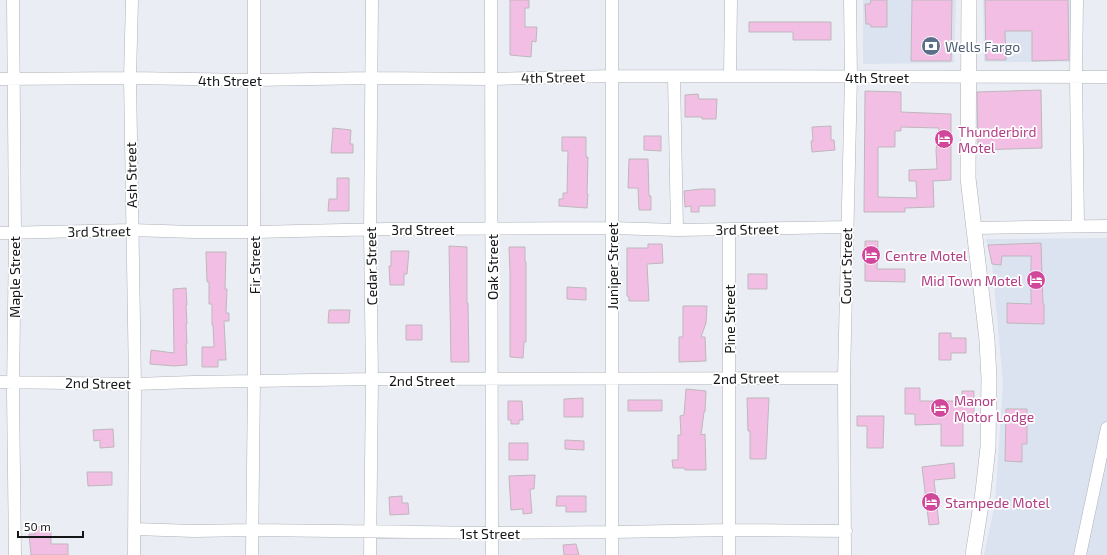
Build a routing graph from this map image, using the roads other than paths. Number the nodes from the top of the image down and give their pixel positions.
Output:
1 (12, 0) edge
2 (132, 0) edge
3 (254, 0) edge
4 (372, 0) edge
5 (491, 0) edge
6 (612, 0) edge
7 (731, 0) edge
8 (850, 0) edge
9 (969, 0) edge
10 (1077, 0) edge
11 (612, 76) junction
12 (730, 76) junction
13 (1107, 76) edge
14 (674, 77) junction
15 (851, 77) junction
16 (968, 77) junction
17 (1076, 77) junction
18 (130, 78) junction
19 (372, 78) junction
20 (0, 79) edge
21 (13, 79) junction
22 (492, 79) junction
23 (254, 80) junction
24 (1078, 226) junction
25 (1107, 226) edge
26 (847, 227) junction
27 (612, 228) junction
28 (974, 228) junction
29 (492, 229) junction
30 (729, 229) junction
31 (132, 230) junction
32 (370, 230) junction
33 (677, 230) junction
34 (254, 232) junction
35 (0, 233) edge
36 (14, 233) junction
37 (612, 378) junction
38 (844, 378) junction
39 (372, 379) junction
40 (492, 379) junction
41 (729, 379) junction
42 (0, 382) edge
43 (13, 382) junction
44 (254, 382) junction
45 (135, 384) junction
46 (1107, 428) edge
47 (134, 529) junction
48 (252, 530) junction
49 (729, 530) junction
50 (846, 531) junction
51 (371, 532) junction
52 (613, 532) junction
53 (493, 533) junction
54 (15, 555) edge
55 (134, 555) edge
56 (252, 555) edge
57 (370, 555) edge
58 (492, 555) edge
59 (612, 555) edge
60 (729, 555) edge
61 (845, 555) edge
62 (973, 555) edge
63 (1080, 555) edge

1 - 21 street, Maple Street
2 - 18 street, Ash Street
3 - 23 street, Fir Street
4 - 19 street, Cedar Street
5 - 22 street, Oak Street
6 - 11 street, Juniper Street
7 - 12 street
8 - 15 street, Court Street
9 - 16 main road
10 - 17 street
11 - 14 street, 4th Street
11 - 22 street, 4th Street
11 - 27 street, Juniper Street
12 - 14 street, 4th Street
12 - 15 street, 4th Street
13 - 17 street, 4th Street
14 - 33 street
15 - 16 street, 4th Street
15 - 26 street, Court Street
16 - 17 street, 4th Street
16 - 28 main road
17 - 24 street
18 - 21 street, 4th Street
18 - 23 street, 4th Street
18 - 31 street, Ash Street
19 - 22 street, 4th Street
19 - 23 street, 4th Street
19 - 32 street, Cedar Street
20 - 21 street, 4th Street
21 - 36 street, Maple Street
22 - 29 street, Oak Street
23 - 34 street, Fir Street
24 - 25 street
24 - 28 street
26 - 30 street, 3rd Street
26 - 38 street, Court Street
27 - 29 street, 3rd Street
27 - 33 street, 3rd Street
27 - 37 street, Juniper Street
28 - 62 main road
29 - 32 street, 3rd Street
29 - 40 street, Oak Street
30 - 33 street, 3rd Street
30 - 41 street, Pine Street
31 - 34 street, 3rd Street
31 - 36 street, 3rd Street
31 - 45 street, Ash Street
32 - 34 street, 3rd Street
32 - 39 street, Cedar Street
34 - 44 street, Fir Street
35 - 36 street, 3rd Street
36 - 43 street, Maple Street
37 - 40 street, 2nd Street
37 - 41 street, 2nd Street
37 - 52 street, Juniper Street
38 - 41 street, 2nd Street
38 - 50 street, Court Street
39 - 40 street, 2nd Street
39 - 44 street, 2nd Street
39 - 51 street, Cedar Street
40 - 53 street, Oak Street
41 - 49 street, Pine Street
42 - 43 street, 2nd Street
43 - 45 street, 2nd Street
43 - 54 street, Maple Street
44 - 45 street, 2nd Street
44 - 48 street, Fir Street
45 - 47 street, Ash Street
46 - 63 street
47 - 48 street, 1st Street
47 - 55 street, Ash Street
48 - 51 street, 1st Street
48 - 56 street, Fir Street
49 - 50 street, 1st Street
49 - 52 street, 1st Street
49 - 60 street, Pine Street
50 - 61 street, Court Street
51 - 53 street, 1st Street
51 - 57 street, Cedar Street
52 - 53 street, 1st Street
52 - 59 street, Juniper Street
53 - 58 street, Oak Street

